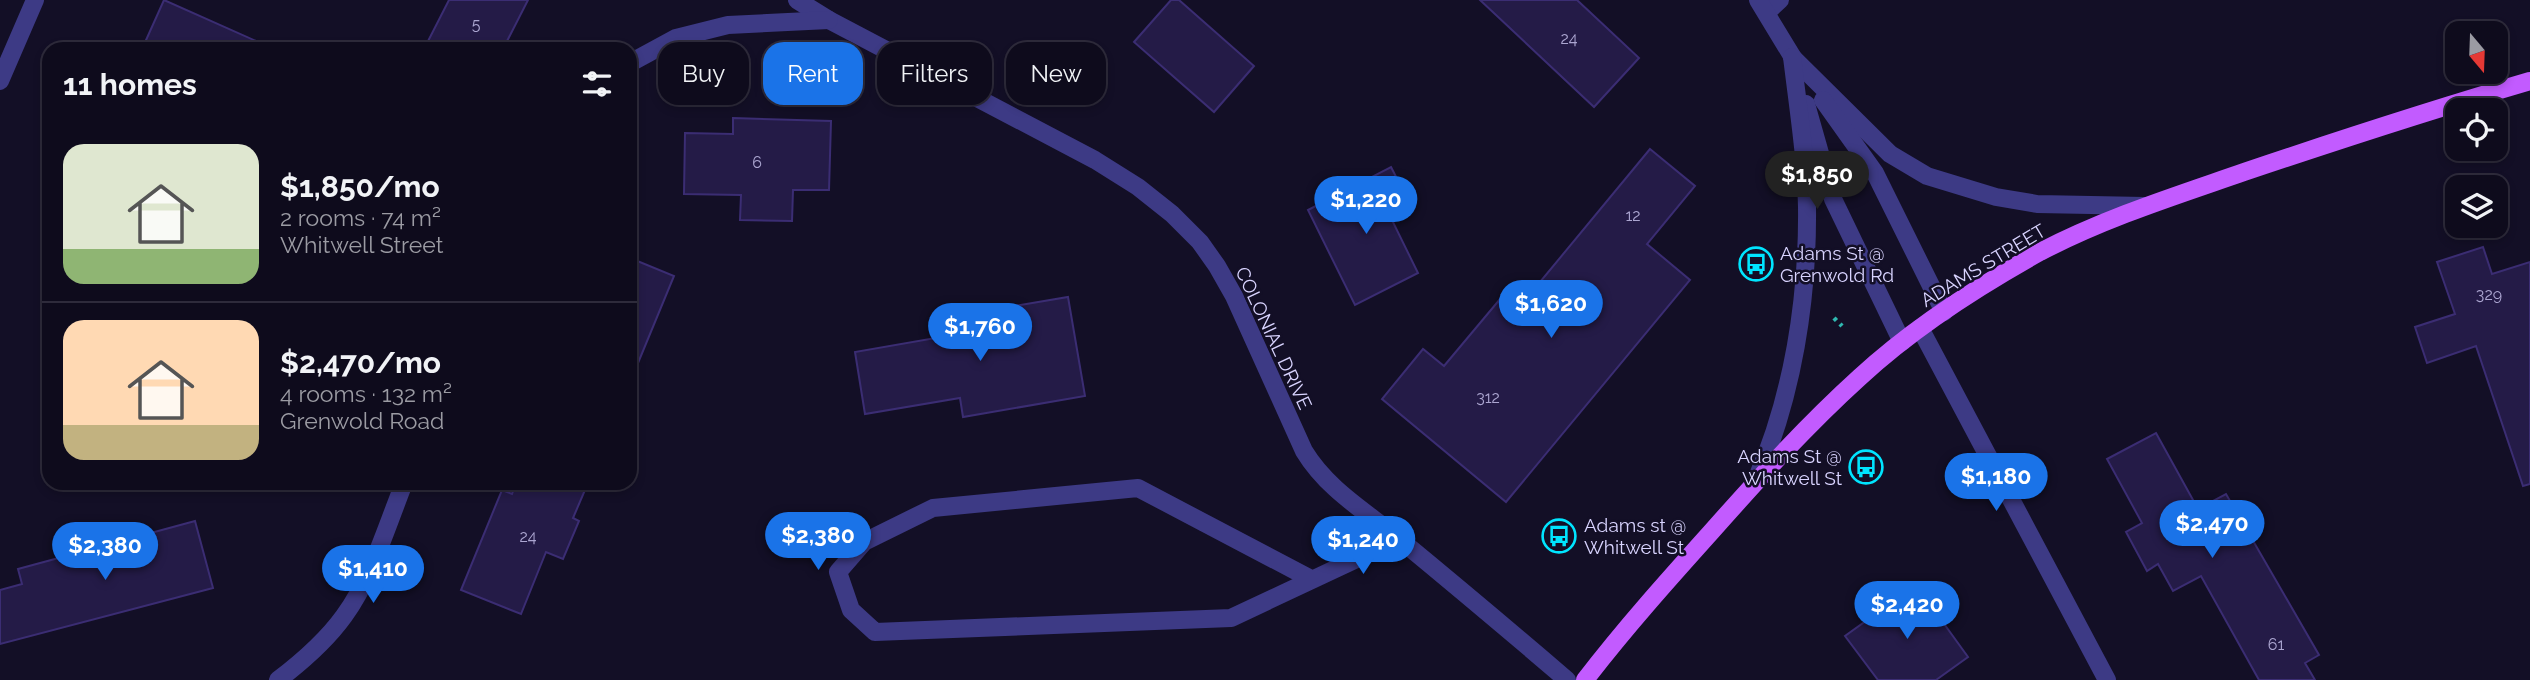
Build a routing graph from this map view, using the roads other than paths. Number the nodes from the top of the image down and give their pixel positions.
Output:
1 (35, 0) edge
2 (797, 0) edge
3 (1769, 4) edge
4 (830, 20) junction
5 (1792, 57) junction
6 (637, 59) edge
7 (0, 81) edge
8 (2530, 81) edge
9 (2145, 206) junction
10 (1944, 312) junction
11 (1920, 328) junction
12 (1902, 342) junction
13 (1754, 484) junction
14 (401, 490) edge
15 (1399, 539) junction
16 (1311, 579) junction
17 (278, 680) edge
18 (1567, 680) edge
19 (1585, 680) edge
20 (2107, 680) edge

1 - 7 street
2 - 4 street, COLONIAL DRIVE
3 - 5 street
4 - 6 street
4 - 15 street, COLONIAL DRIVE
5 - 9 street
5 - 10 street
5 - 12 street
5 - 13 street
8 - 9 main road, ADAMS STREET
9 - 10 main road, ADAMS STREET
10 - 11 main road, ADAMS STREET
11 - 12 main road, ADAMS STREET
11 - 20 street
12 - 13 main road, ADAMS STREET
13 - 19 main road, ADAMS STREET
14 - 17 street
15 - 16 street
15 - 18 street, COLONIAL DRIVE
16 - 16 street

